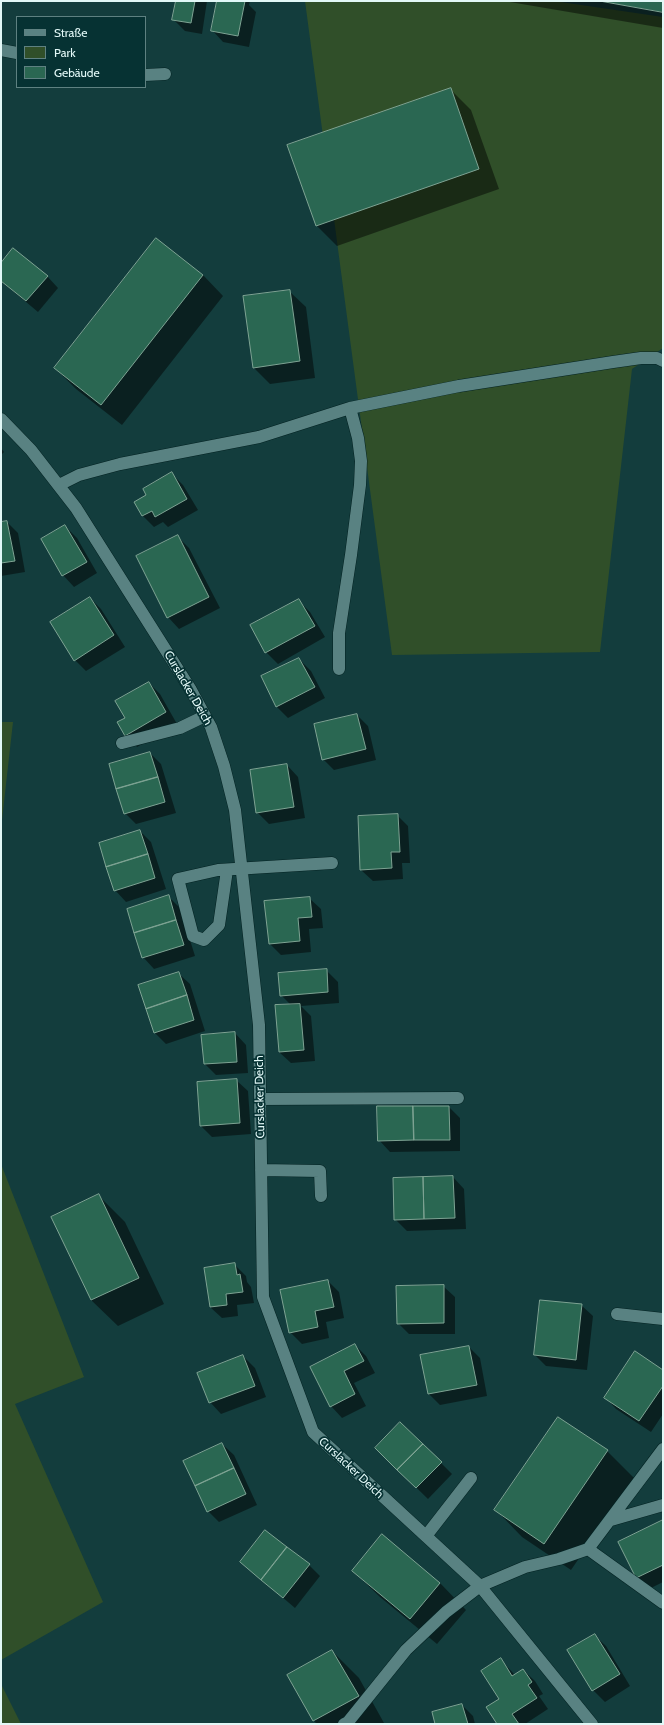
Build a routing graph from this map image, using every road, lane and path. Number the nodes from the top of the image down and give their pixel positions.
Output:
1 (1, 50) edge
2 (16, 53) edge
3 (165, 74) dead end
4 (146, 75) edge
5 (663, 361) edge
6 (350, 408) junction
7 (1, 419) edge
8 (58, 485) junction
9 (339, 669) dead end
10 (205, 716) junction
11 (122, 743) dead end
12 (332, 864) dead end
13 (241, 869) junction
14 (227, 870) junction
15 (458, 1098) dead end
16 (260, 1099) junction
17 (261, 1170) junction
18 (321, 1196) dead end
19 (617, 1314) dead end
20 (663, 1319) edge
21 (663, 1449) edge
22 (659, 1461) edge
23 (471, 1478) dead end
24 (663, 1505) edge
25 (611, 1520) junction
26 (426, 1536) junction
27 (588, 1550) junction
28 (480, 1586) junction
29 (663, 1603) edge
30 (344, 1724) edge
31 (592, 1724) edge

1 - 2 street
3 - 4 street
5 - 6 street
6 - 8 street
6 - 9 street
7 - 8 street, Curslacker Deich
8 - 10 street, Curslacker Deich
10 - 11 street
10 - 13 street, Curslacker Deich
12 - 13 street
13 - 14 street
13 - 16 street, Curslacker Deich
14 - 14 street
15 - 16 street
16 - 17 street, Curslacker Deich
17 - 18 street
17 - 26 street, Curslacker Deich
19 - 20 street
21 - 22 street
22 - 25 street
23 - 26 street
24 - 25 street
25 - 27 street
26 - 28 street, Curslacker Deich
27 - 28 street
27 - 29 street
28 - 30 street
28 - 31 street, Curslacker Deich

